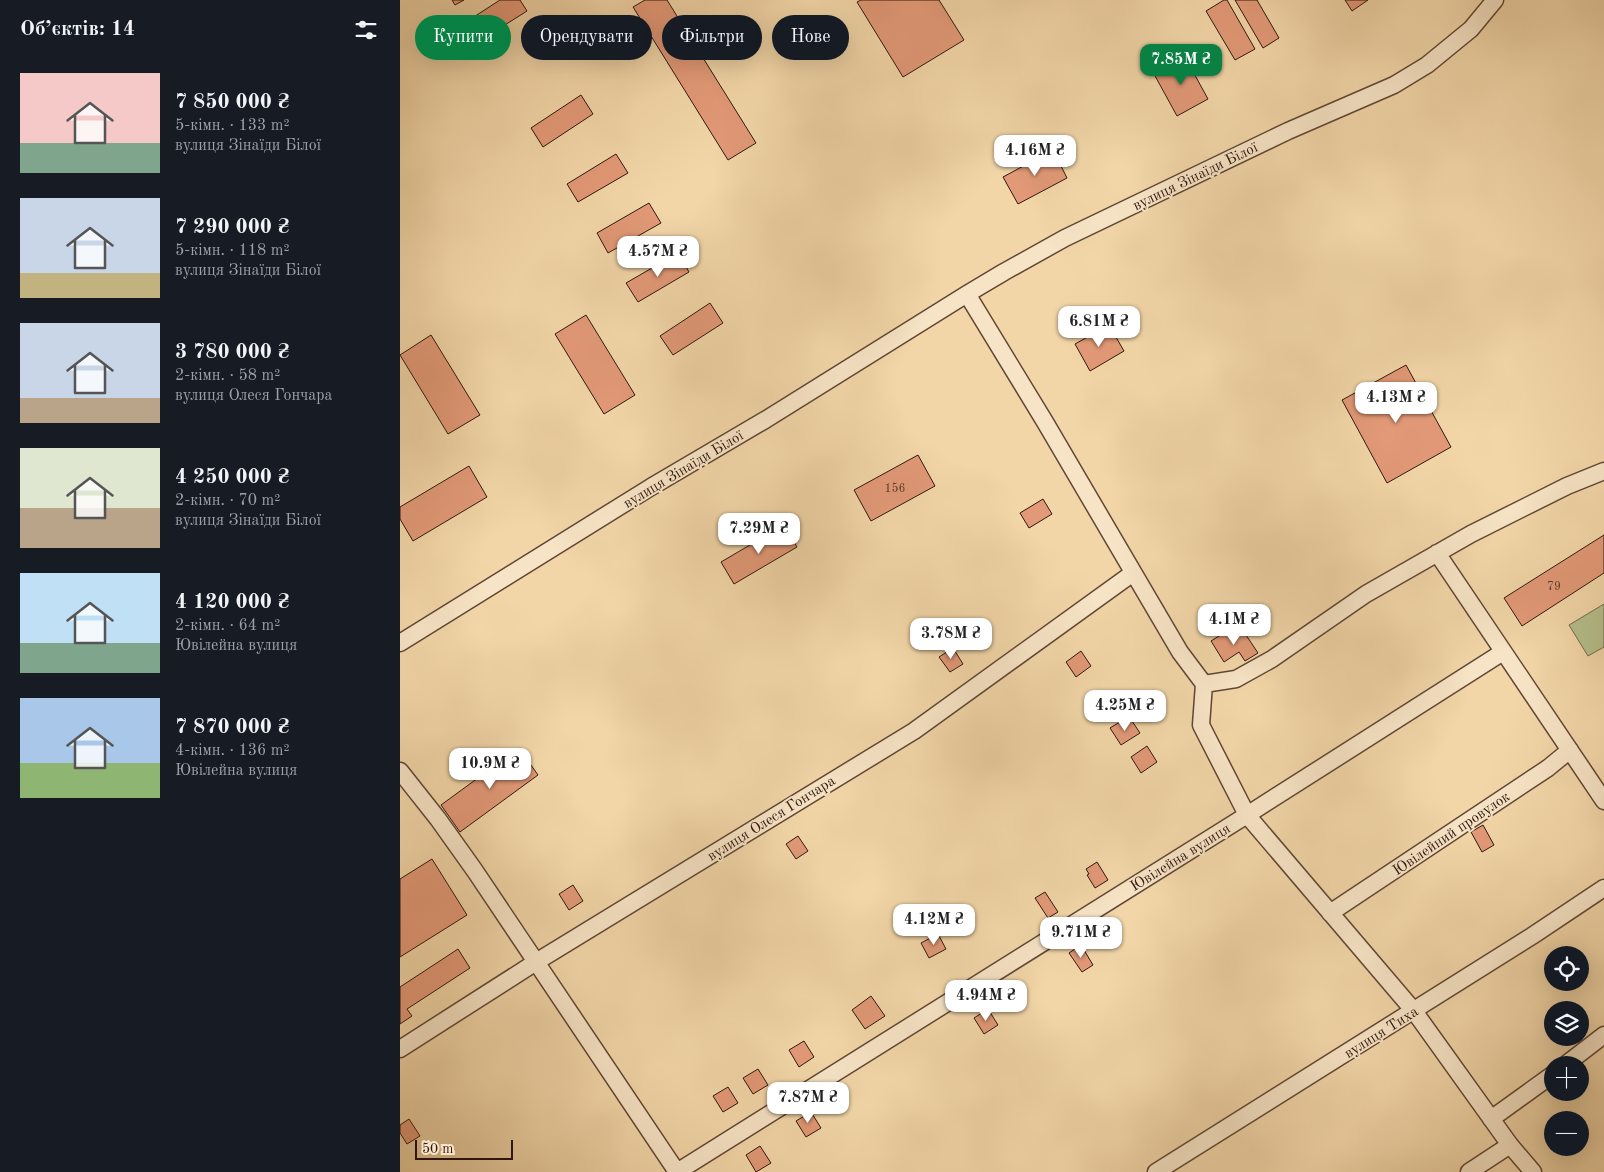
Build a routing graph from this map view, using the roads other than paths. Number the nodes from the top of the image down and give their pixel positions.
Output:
1 (1495, 0) edge
2 (967, 294) junction
3 (1604, 471) edge
4 (1437, 553) junction
5 (1133, 574) junction
6 (400, 643) edge
7 (1503, 652) junction
8 (1204, 684) junction
9 (1570, 750) junction
10 (400, 771) edge
11 (1604, 800) edge
12 (1247, 815) junction
13 (1604, 888) edge
14 (1330, 913) junction
15 (536, 962) junction
16 (1414, 1011) junction
17 (1604, 1034) edge
18 (400, 1049) edge
19 (1577, 1056) edge
20 (1544, 1081) edge
21 (1491, 1119) junction
22 (1510, 1145) junction
23 (677, 1172) edge
24 (1156, 1172) edge
25 (1469, 1172) edge
26 (1533, 1172) edge

1 - 2 street, вулиця Зінаїди Білої
2 - 5 street
2 - 6 street, вулиця Зінаїди Білої
3 - 4 street
4 - 7 street
4 - 8 street
5 - 8 street
5 - 15 street, вулиця Олеся Гончара
7 - 9 street
7 - 12 street, Ювілейна вулиця
8 - 12 street
9 - 11 street
9 - 14 street, Ювілейний провулок
10 - 15 street
12 - 14 street
12 - 23 street, Ювілейна вулиця
13 - 16 street, вулиця Тиха
14 - 16 street
15 - 18 street, вулиця Олеся Гончара
15 - 23 street
16 - 21 street
16 - 24 street, вулиця Тиха
17 - 19 street
20 - 21 street
21 - 22 street
22 - 25 street
22 - 26 street

